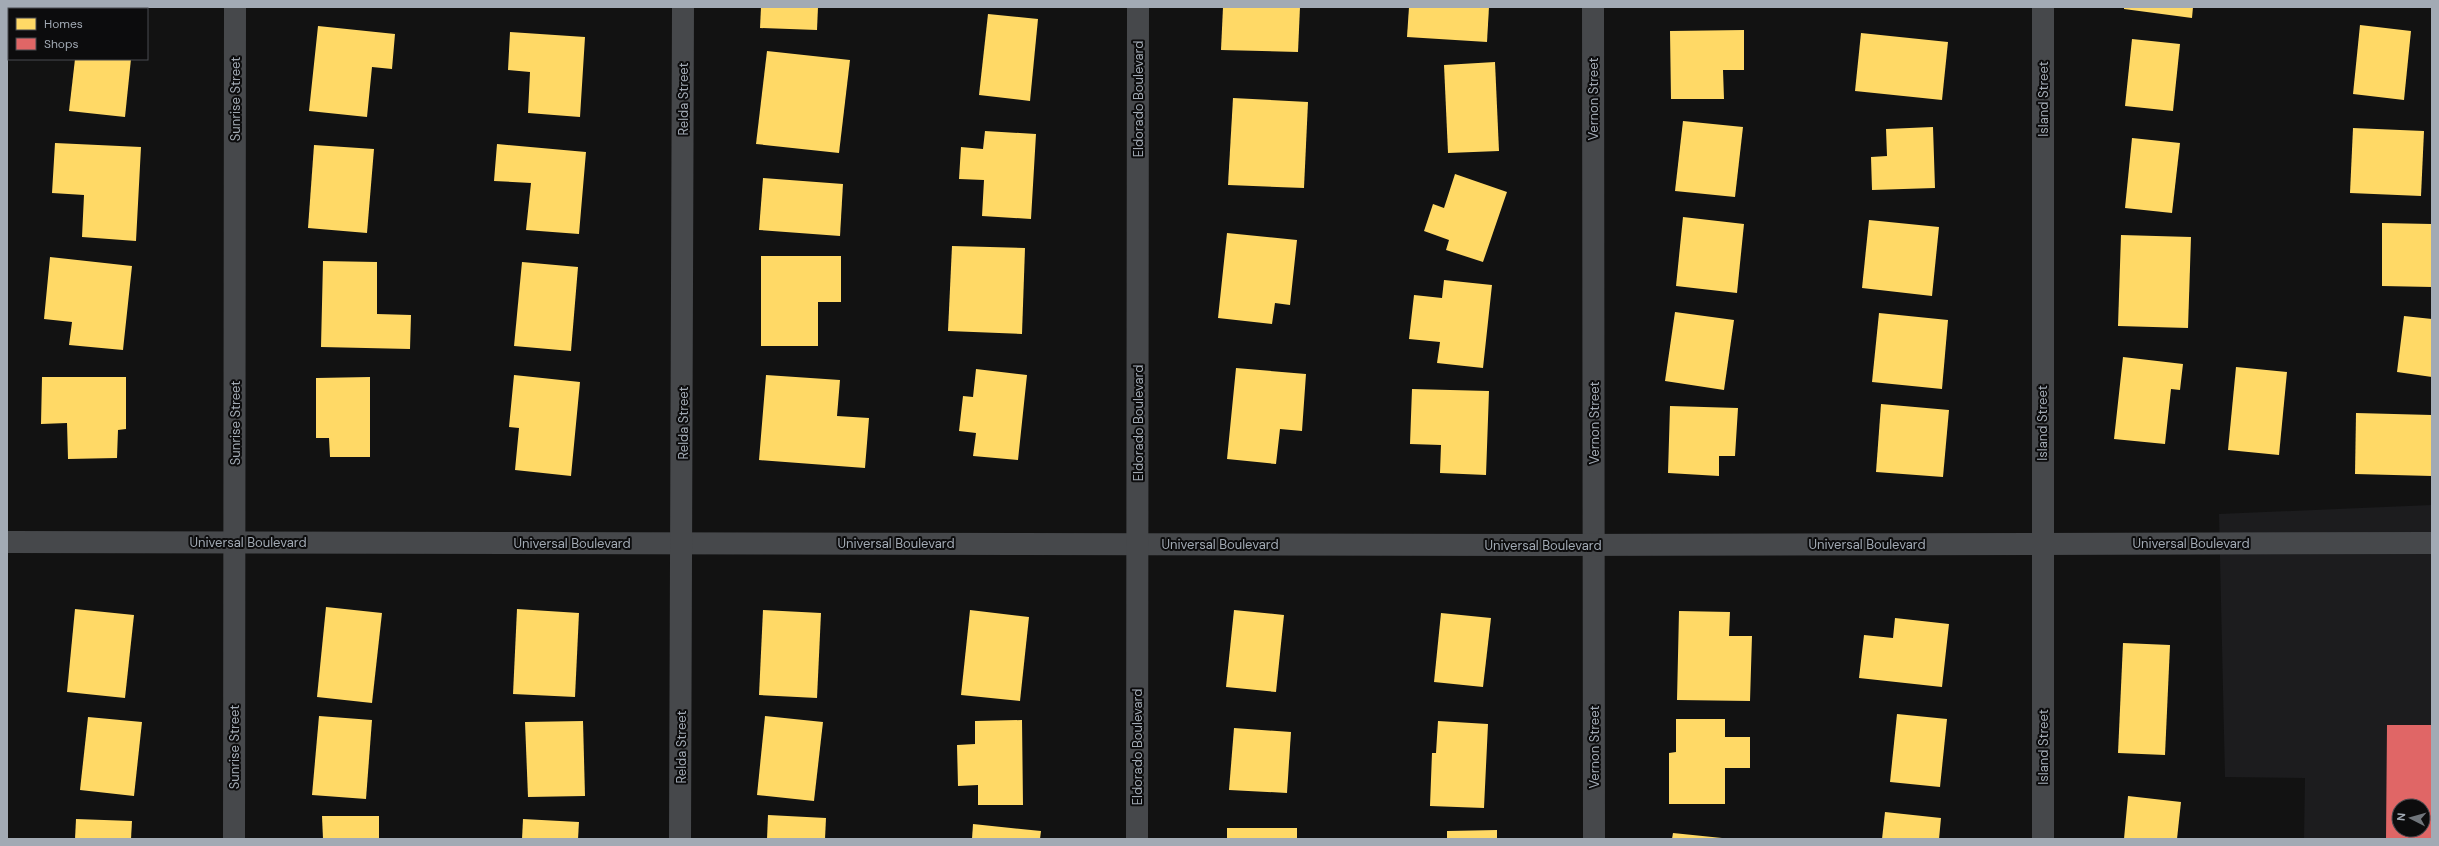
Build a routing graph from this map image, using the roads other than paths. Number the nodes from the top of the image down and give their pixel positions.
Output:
1 (235, 7) edge
2 (683, 7) edge
3 (1138, 7) edge
4 (1593, 7) edge
5 (2043, 7) edge
6 (7, 542) edge
7 (234, 542) junction
8 (682, 543) junction
9 (2432, 543) edge
10 (1137, 544) junction
11 (2042, 544) junction
12 (1594, 545) junction
13 (234, 839) edge
14 (680, 839) edge
15 (1137, 839) edge
16 (1594, 839) edge
17 (2043, 839) edge

1 - 7 street, Sunrise Street
2 - 8 street, Relda Street
3 - 10 street, Eldorado Boulevard
4 - 12 street, Vernon Street
5 - 11 street, Island Street
6 - 7 street, Universal Boulevard
7 - 8 street, Universal Boulevard
7 - 13 street, Sunrise Street
8 - 10 street, Universal Boulevard
8 - 14 street, Relda Street
9 - 11 street, Universal Boulevard
10 - 12 street, Universal Boulevard
10 - 15 street, Eldorado Boulevard
11 - 12 street, Universal Boulevard
11 - 17 street, Island Street
12 - 16 street, Vernon Street

